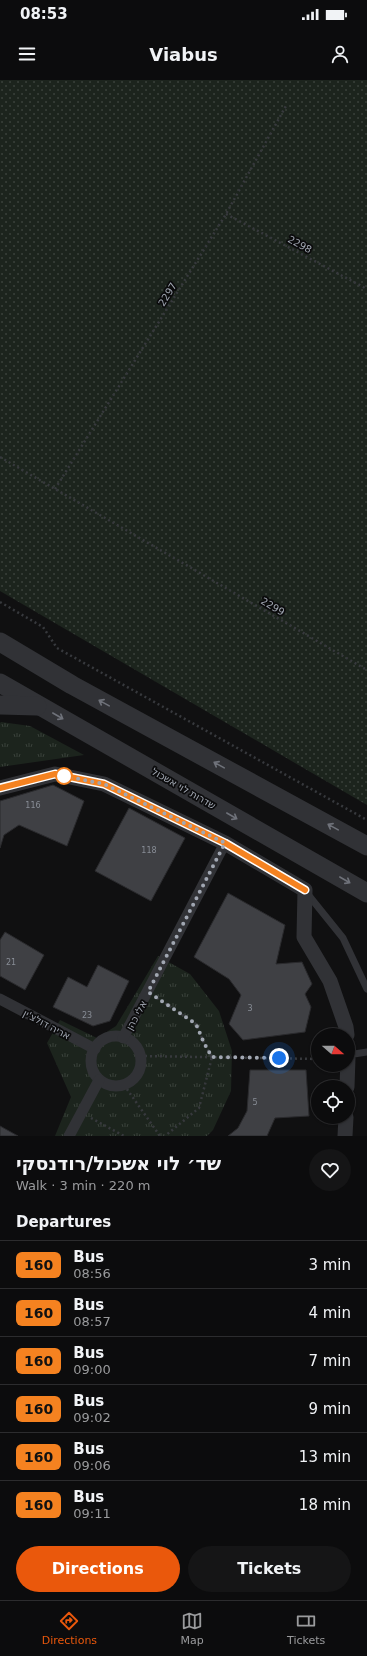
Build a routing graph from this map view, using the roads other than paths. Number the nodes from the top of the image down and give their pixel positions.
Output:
1 (0, 642) edge
2 (0, 683) edge
3 (0, 705) edge
4 (41, 706) junction
5 (0, 788) edge
6 (225, 843) junction
7 (367, 846) edge
8 (305, 890) junction
9 (367, 893) edge
10 (367, 989) edge
11 (0, 999) edge
12 (346, 1028) edge
13 (123, 1038) junction
14 (94, 1049) junction
15 (367, 1052) edge
16 (355, 1054) edge
17 (99, 1080) junction
18 (346, 1124) edge
19 (69, 1136) edge
20 (345, 1136) edge

7 -> 1 street
2 - 4 street, שדרות לוי אשכול
3 - 4 street
4 -> 9 street, שדרות לוי אשכול
5 - 6 street
6 - 8 street
6 - 13 street, אלי כהן
8 - 10 lane
8 - 12 street
11 - 14 street, אריה דולצ'ין
13 - 14 street
13 - 17 street
14 - 17 street
15 - 16 lane
17 - 19 street
18 - 20 street

